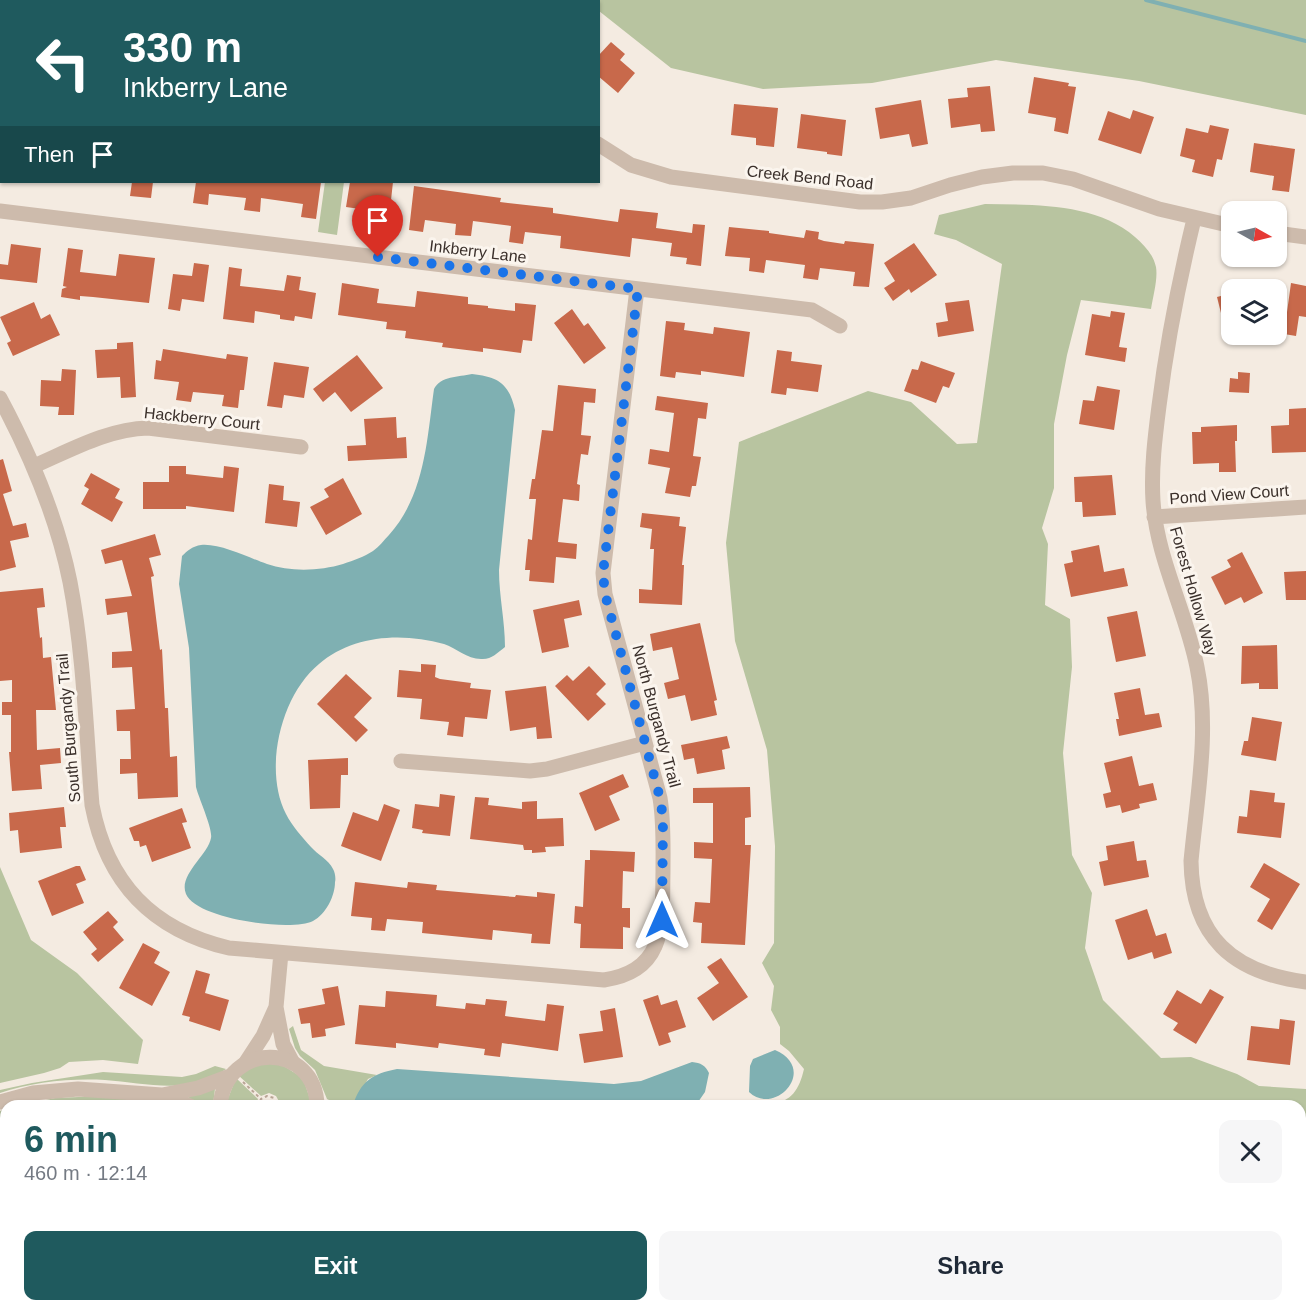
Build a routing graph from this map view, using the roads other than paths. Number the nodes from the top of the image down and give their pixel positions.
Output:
1 (600, 145) edge
2 (0, 211) edge
3 (1194, 219) junction
4 (1221, 224) edge
5 (1287, 234) edge
6 (1306, 237) edge
7 (638, 289) junction
8 (840, 326) dead end
9 (0, 398) edge
10 (301, 447) dead end
11 (34, 466) junction
12 (1306, 507) edge
13 (1154, 517) junction
14 (645, 743) junction
15 (401, 761) dead end
16 (280, 953) junction
17 (1306, 982) edge
18 (276, 1007) junction
19 (246, 1062) junction
20 (293, 1063) junction
21 (233, 1076) junction
22 (162, 1095) junction
23 (7, 1100) edge
24 (175, 1100) edge
25 (221, 1100) edge
26 (316, 1100) edge

1 - 3 street, Creek Bend Road
2 - 7 street, Inkberry Lane
3 - 4 street, Creek Bend Road
3 - 13 street, Forest Hollow Way
5 - 6 street
7 - 8 street, Inkberry Lane
7 - 14 street, North Burgandy Trail
9 - 11 street, South Burgandy Trail
10 - 11 street, Hackberry Court
11 - 16 street, South Burgandy Trail
12 - 13 street, Pond View Court
13 - 17 street, Forest Hollow Way
14 - 15 street
14 - 16 street, North Burgandy Trail
16 - 18 street
18 - 19 street
18 - 20 street
19 - 20 street
19 - 21 street
20 - 26 street
21 - 22 street
21 - 25 street
22 - 23 street
22 - 24 street

